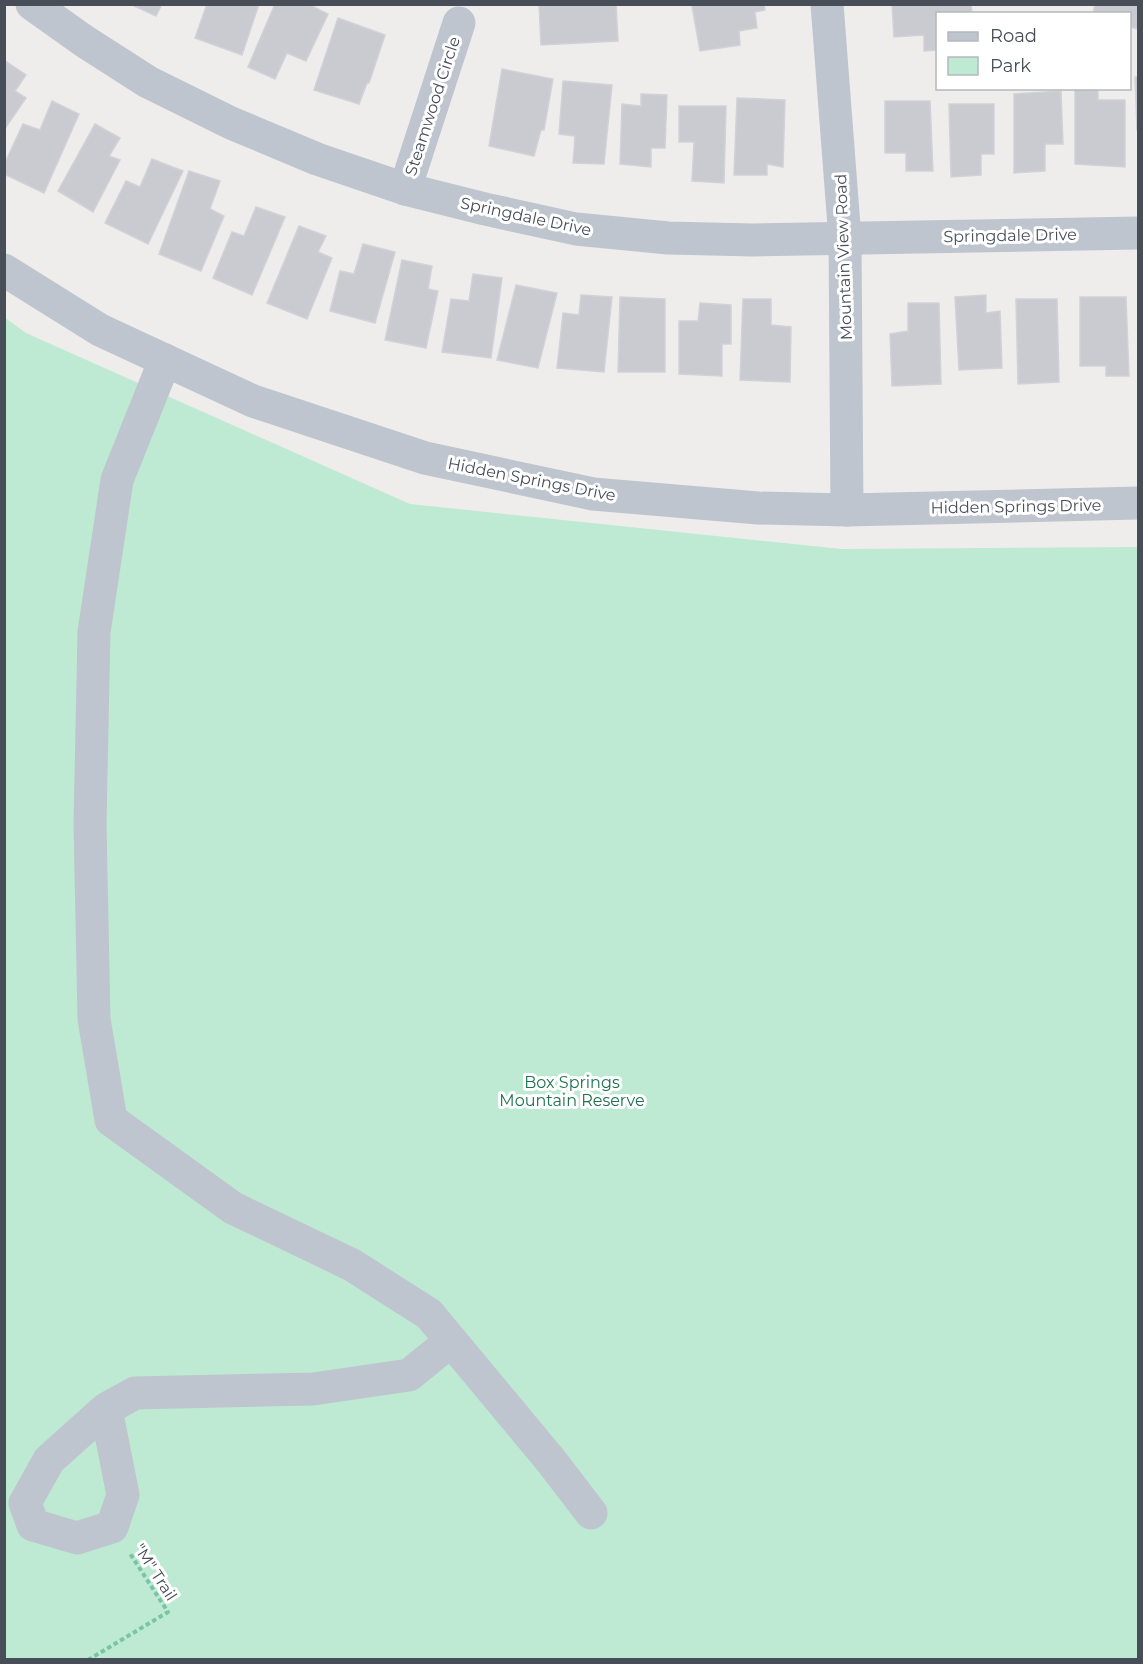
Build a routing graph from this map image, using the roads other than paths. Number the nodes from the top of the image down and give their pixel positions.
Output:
1 (32, 4) edge
2 (827, 4) edge
3 (459, 23) dead end
4 (405, 189) junction
5 (1138, 232) edge
6 (846, 238) junction
7 (4, 270) edge
8 (165, 360) junction
9 (1138, 503) edge
10 (847, 510) junction
11 (451, 1341) junction
12 (106, 1409) junction
13 (591, 1513) dead end

1 - 4 street, Springdale Drive
2 - 6 street, Mountain View Road
3 - 4 street, Steamwood Circle
4 - 6 street, Springdale Drive
5 - 6 street, Springdale Drive
6 - 10 street, Mountain View Road
7 - 8 street, Hidden Springs Drive
8 - 10 street, Hidden Springs Drive
8 - 11 street
9 - 10 street, Hidden Springs Drive
11 - 12 street
11 - 13 street
12 - 12 street

